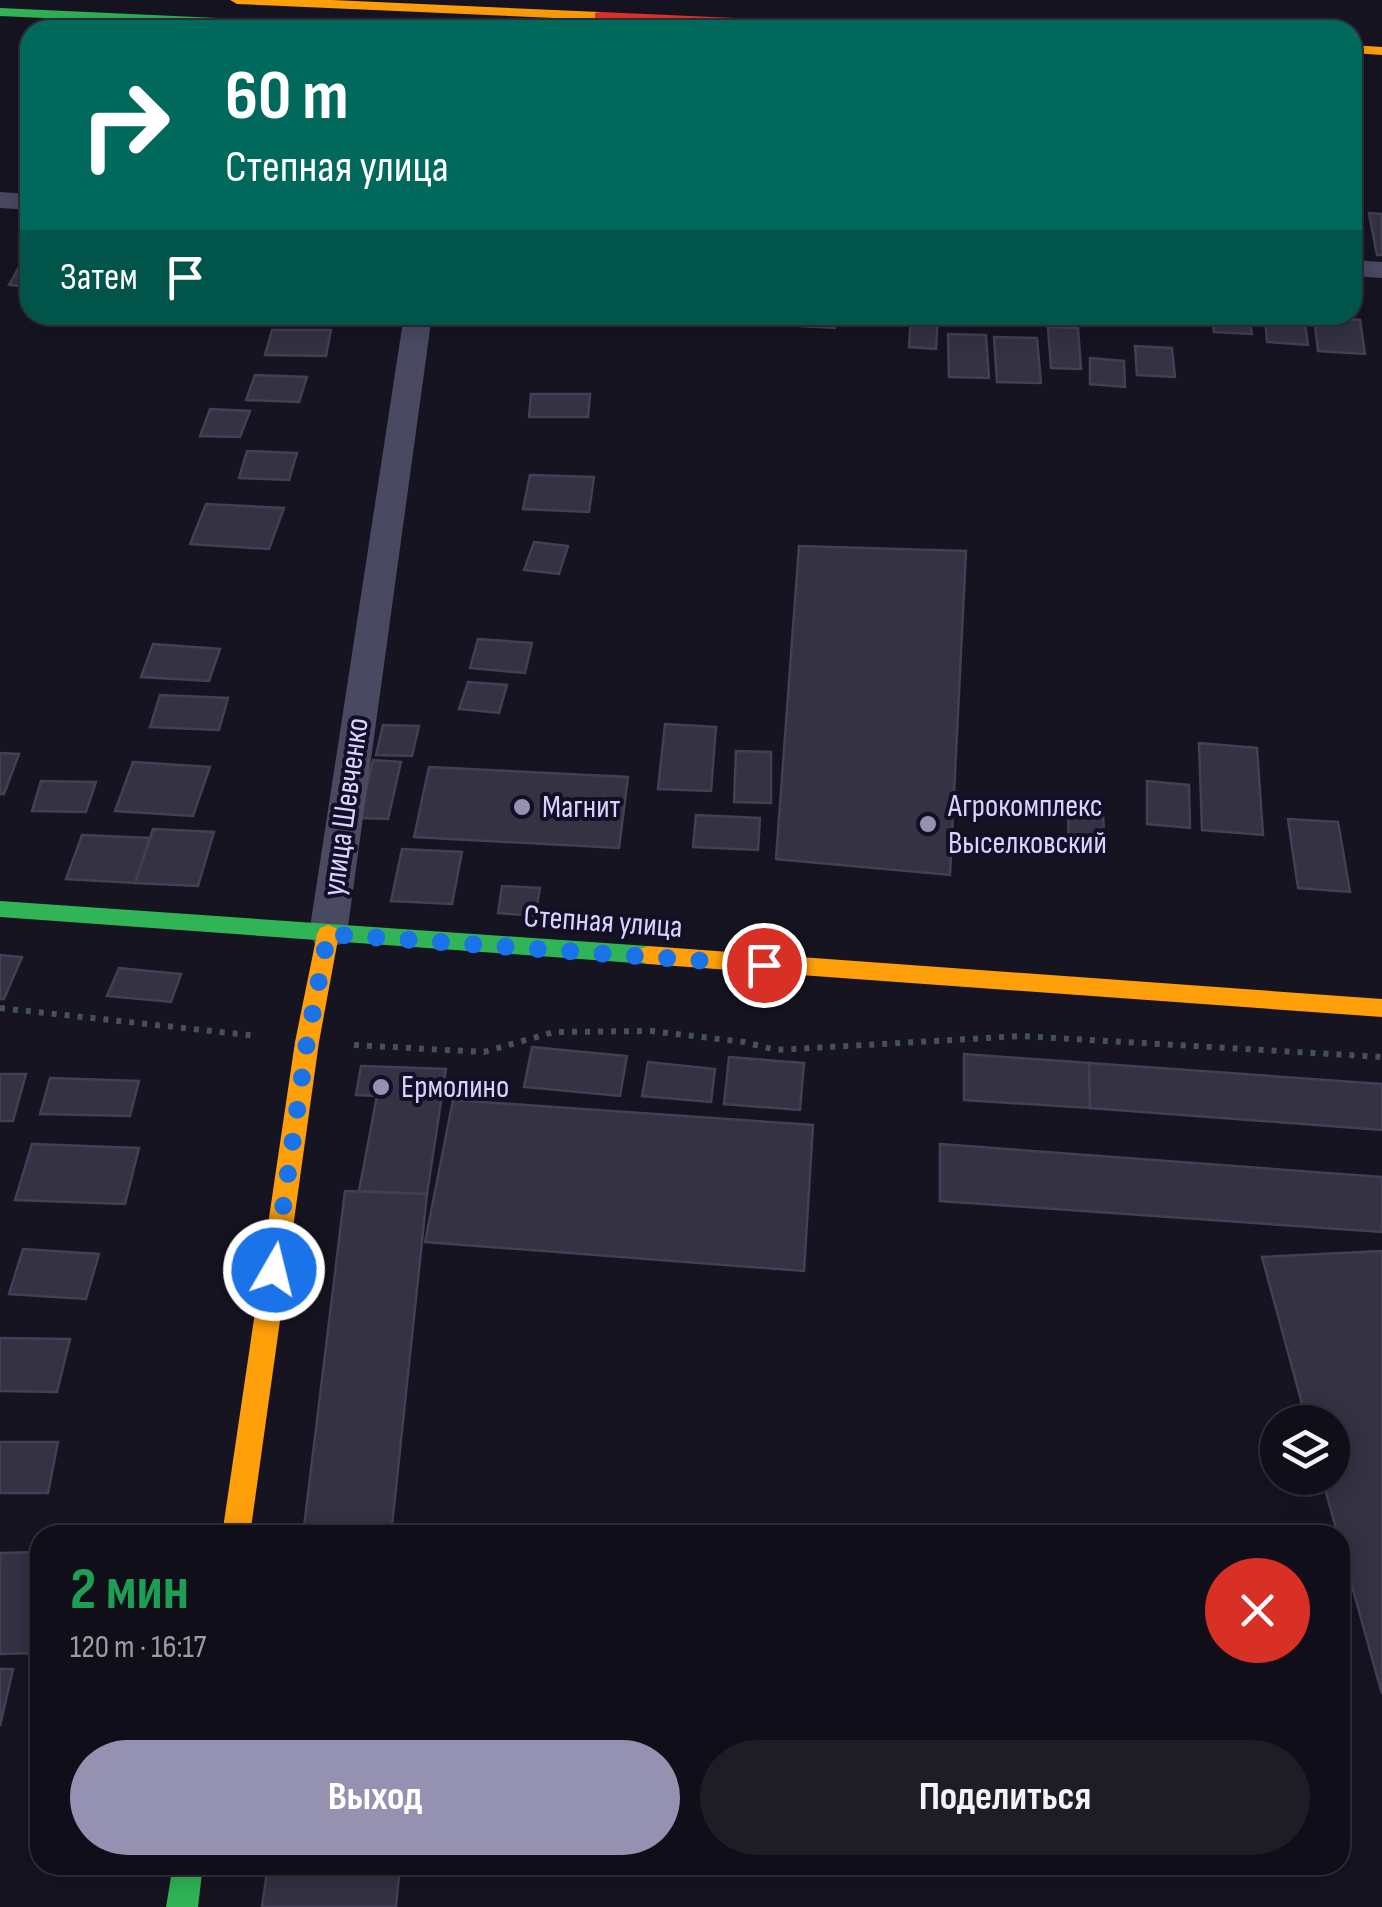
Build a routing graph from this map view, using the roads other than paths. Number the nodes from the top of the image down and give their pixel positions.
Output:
1 (237, 0) edge
2 (0, 12) edge
3 (176, 20) edge
4 (692, 20) edge
5 (417, 325) edge
6 (0, 908) edge
7 (328, 934) junction
8 (1382, 1008) edge
9 (237, 1525) edge
10 (187, 1875) edge
11 (182, 1907) edge

1 - 4 main road
2 - 3 main road
5 - 7 street, улица Шевченко
6 - 7 main road, Степная улица
7 - 8 main road, Степная улица
7 - 9 main road, улица Шевченко
10 - 11 main road

